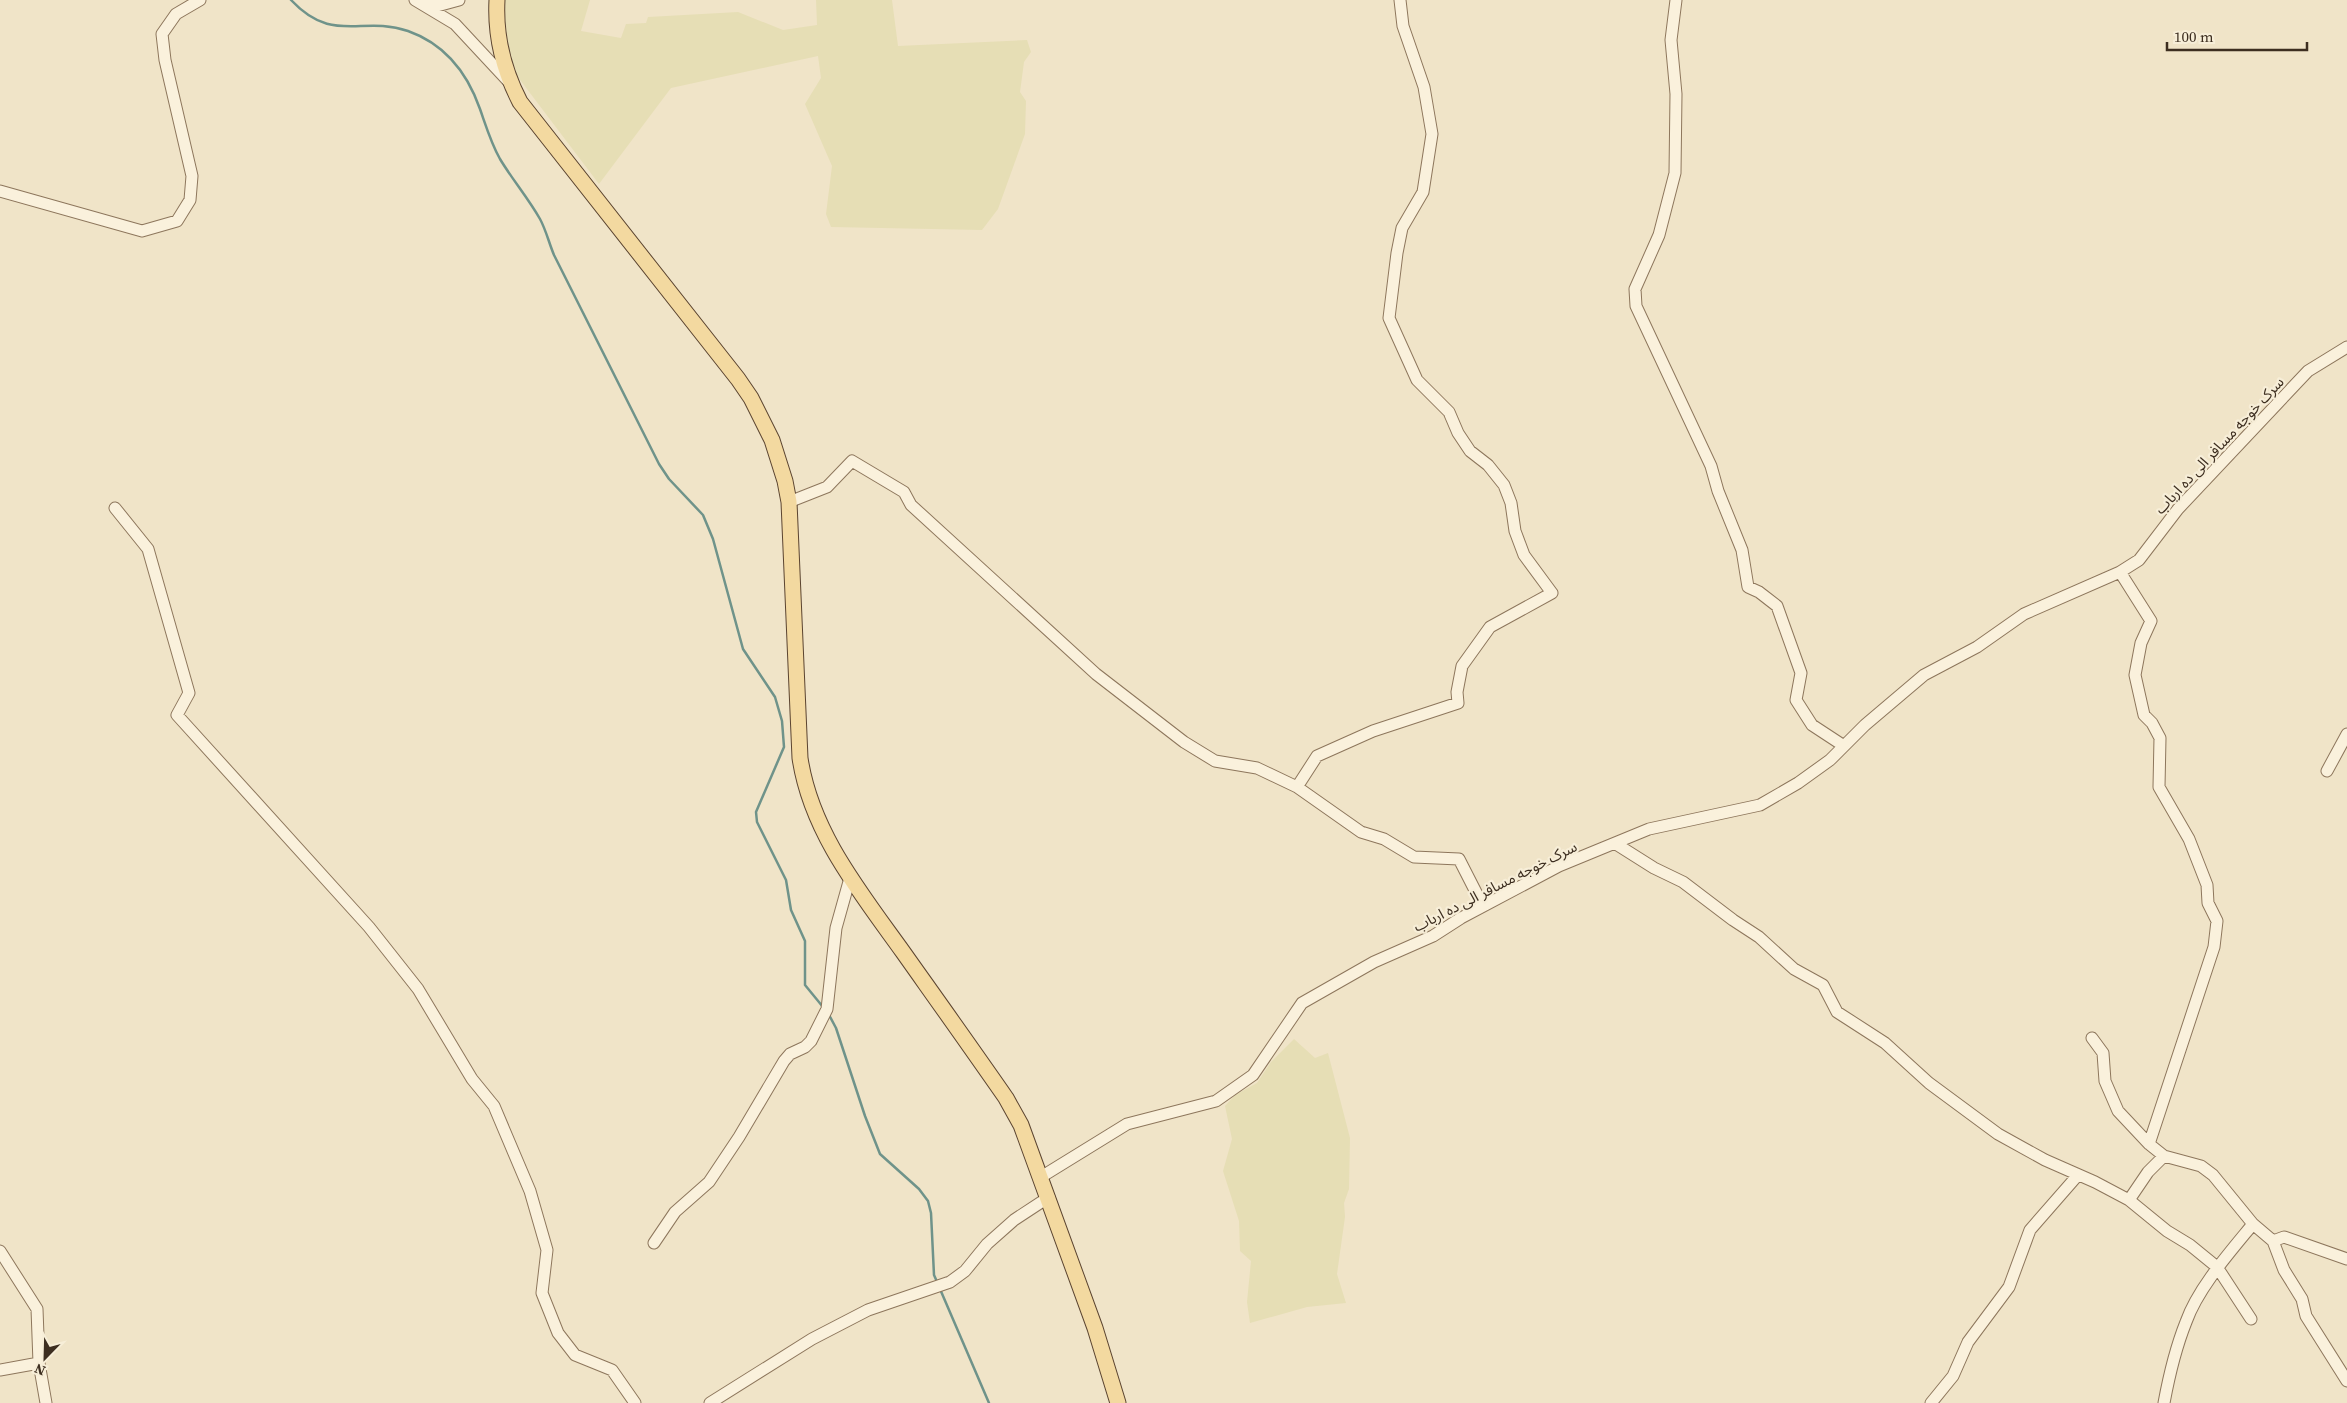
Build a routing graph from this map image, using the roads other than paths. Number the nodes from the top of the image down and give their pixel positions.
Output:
1 (200, 0) edge
2 (416, 0) edge
3 (459, 0) edge
4 (497, 0) edge
5 (1400, 0) edge
6 (1676, 0) edge
7 (510, 83) junction
8 (0, 191) edge
9 (2347, 347) edge
10 (788, 502) junction
11 (115, 508) dead end
12 (2120, 572) junction
13 (2347, 734) edge
14 (1844, 746) junction
15 (2327, 771) dead end
16 (1297, 787) junction
17 (1616, 844) junction
18 (850, 878) junction
19 (1484, 906) junction
20 (2092, 1038) dead end
21 (2149, 1144) junction
22 (2164, 1156) junction
23 (2078, 1175) junction
24 (1041, 1177) junction
25 (1049, 1197) junction
26 (2129, 1200) junction
27 (2253, 1224) junction
28 (2273, 1241) junction
29 (654, 1242) dead end
30 (0, 1251) edge
31 (2347, 1259) edge
32 (4, 1265) edge
33 (2217, 1268) junction
34 (2251, 1319) dead end
35 (39, 1363) junction
36 (0, 1370) edge
37 (2347, 1381) edge
38 (46, 1403) edge
39 (635, 1403) edge
40 (710, 1403) edge
41 (1118, 1403) edge
42 (1931, 1403) edge
43 (2164, 1403) edge

1 - 8 street
2 - 3 street
2 - 7 street
4 - 7 main road
5 - 16 street
6 - 14 street
7 - 10 main road
9 - 12 street, سرک خوجه مسافر الی ده ارباب
10 - 16 street
10 - 18 main road
11 - 39 street
12 - 14 street, سرک خوجه مسافر الی ده ارباب
12 - 21 street
13 - 15 street
14 - 17 street, سرک خوجه مسافر الی ده ارباب
16 - 19 street
17 - 19 street, سرک خوجه مسافر الی ده ارباب
17 - 23 street
18 - 24 main road
18 - 29 street
19 - 24 street, سرک خوجه مسافر الی ده ارباب
20 - 21 street
21 - 22 street
22 - 26 street
22 - 27 street
23 - 26 street
23 - 42 street
24 - 25 main road
25 - 40 street
25 - 41 main road
26 - 33 street
27 - 28 street
27 - 33 street
28 - 31 street
28 - 37 street
30 - 32 street
32 - 35 street
33 - 34 street
33 - 43 street
35 - 36 street
35 - 38 street

